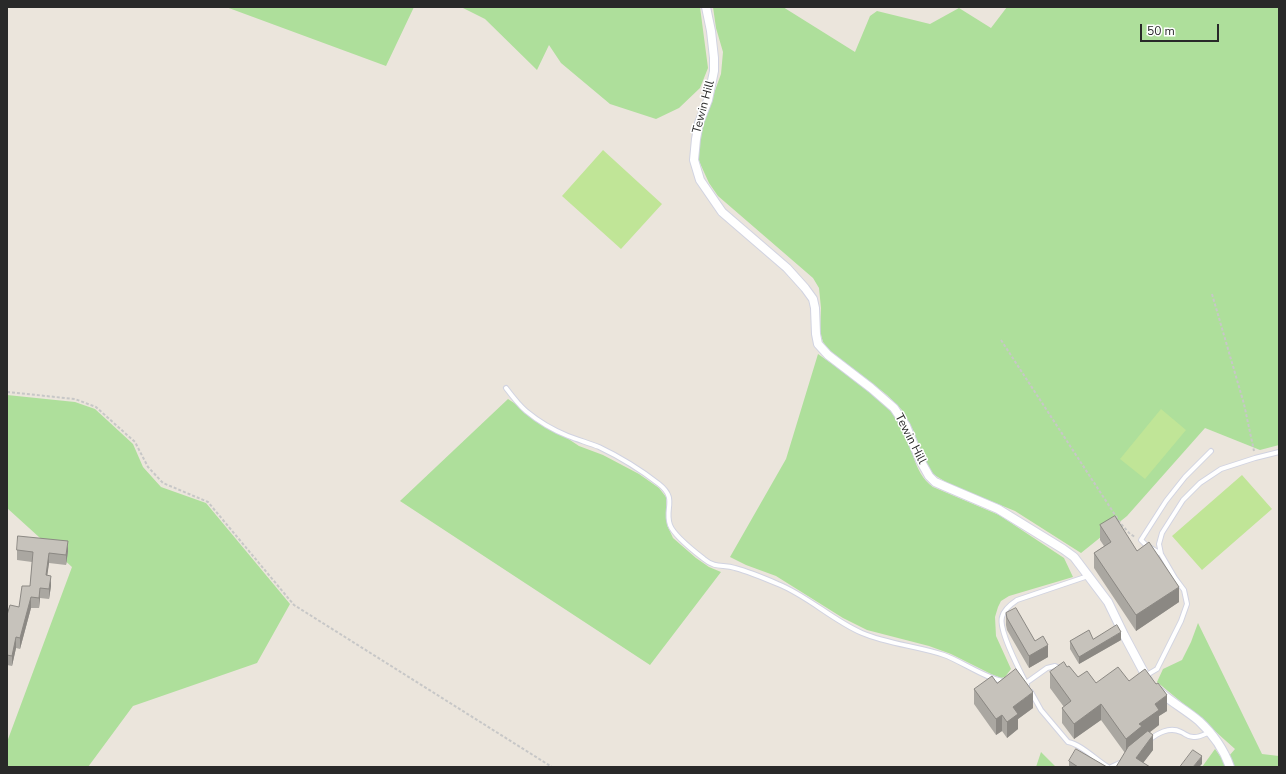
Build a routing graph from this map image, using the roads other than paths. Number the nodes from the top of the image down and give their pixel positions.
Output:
1 (706, 7) edge
2 (506, 388) dead end
3 (1211, 451) dead end
4 (1279, 452) edge
5 (1161, 554) junction
6 (1089, 576) junction
7 (1064, 671) edge
8 (1022, 675) junction
9 (1015, 678) edge
10 (1142, 678) junction
11 (1008, 680) edge
12 (1026, 684) junction
13 (1210, 732) junction
14 (1145, 743) edge
15 (1124, 760) edge
16 (1110, 767) edge
17 (1230, 767) edge

1 - 6 street, Tewin Hill
2 - 11 lane
3 - 5 lane
4 - 5 lane
5 - 10 lane
6 - 8 lane
6 - 10 street, Tewin Hill
7 - 12 lane
8 - 9 lane
8 - 12 lane
10 - 13 street, Tewin Hill
12 - 16 lane
13 - 14 lane
13 - 17 street, Tewin Hill
15 - 16 lane

